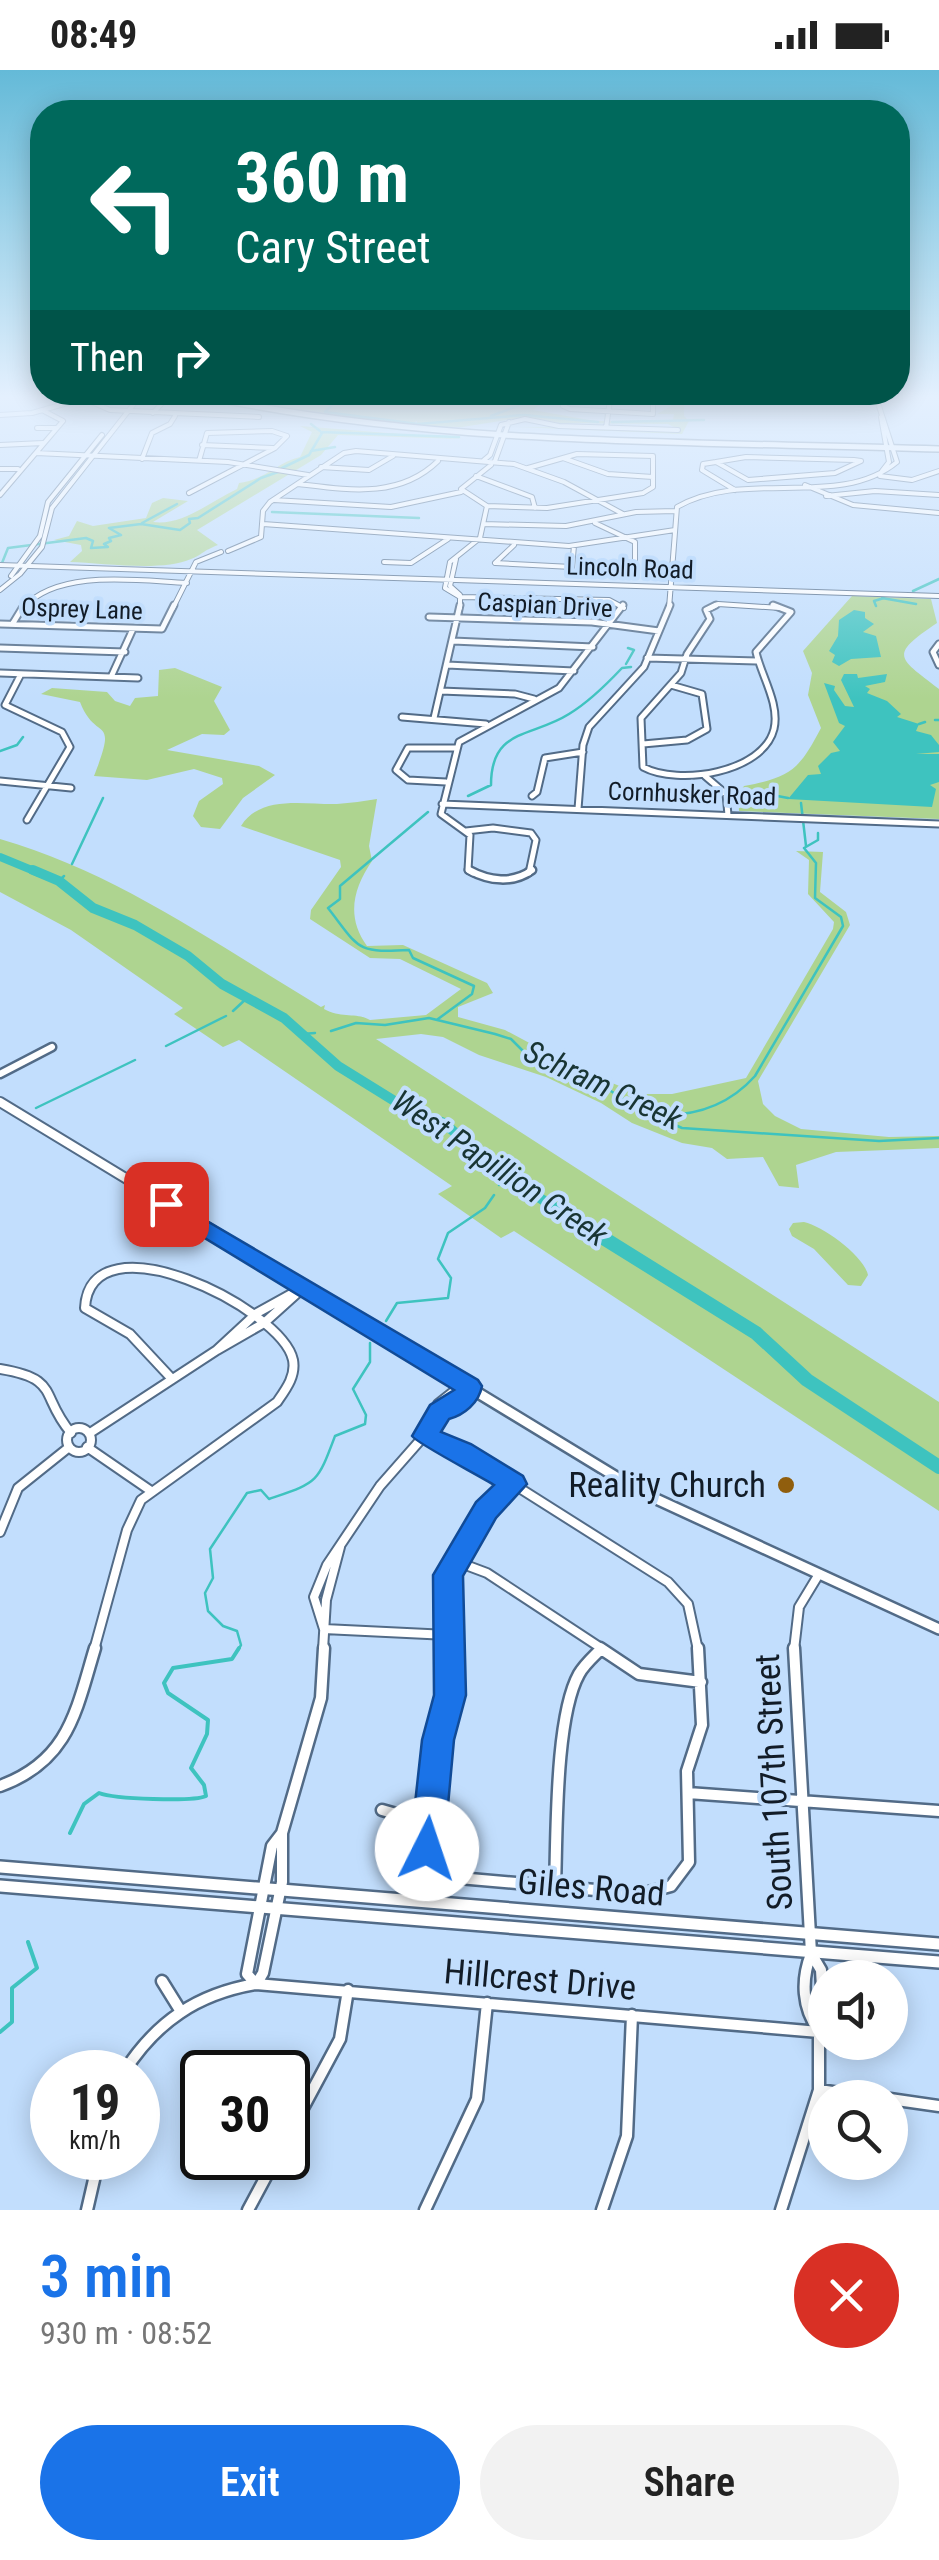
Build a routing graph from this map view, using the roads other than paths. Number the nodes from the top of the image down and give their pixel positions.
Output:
1 (57, 500) edge
2 (274, 500) joint
3 (424, 500) edge
4 (475, 500) edge
5 (533, 500) edge
6 (585, 500) edge
7 (599, 500) edge
8 (686, 500) edge
9 (838, 500) edge
10 (486, 506) junction
11 (535, 508) junction
12 (676, 511) junction
13 (939, 513) edge
14 (623, 514) junction
15 (592, 522) junction
16 (263, 524) junction
17 (483, 524) junction
18 (675, 530) junction
19 (626, 537) junction
20 (449, 538) junction
21 (476, 542) junction
22 (514, 545) junction
23 (574, 546) junction
24 (384, 562) dead end
25 (636, 562) dead end
26 (0, 564) edge
27 (24, 565) junction
28 (194, 571) junction
29 (448, 579) junction
30 (187, 583) junction
31 (673, 587) junction
32 (0, 588) edge
33 (939, 596) edge
34 (460, 597) junction
35 (429, 616) dead end
36 (458, 618) junction
37 (0, 624) edge
38 (12, 624) junction
39 (611, 625) junction
40 (133, 628) junction
41 (659, 632) junction
42 (453, 641) junction
43 (939, 644) edge
44 (592, 647) junction
45 (0, 648) edge
46 (126, 652) junction
47 (647, 658) junction
48 (686, 660) junction
49 (757, 661) junction
50 (447, 665) junction
51 (939, 665) edge
52 (574, 672) junction
53 (0, 673) edge
54 (22, 674) junction
55 (111, 677) junction
56 (138, 678) dead end
57 (671, 686) junction
58 (441, 691) junction
59 (536, 700) junction
60 (402, 717) dead end
61 (434, 718) junction
62 (487, 724) junction
63 (643, 744) junction
64 (454, 748) junction
65 (582, 752) junction
66 (704, 776) junction
67 (0, 781) edge
68 (446, 782) junction
69 (49, 787) junction
70 (71, 788) dead end
71 (532, 796) dead end
72 (442, 804) junction
73 (578, 809) junction
74 (728, 815) junction
75 (28, 820) dead end
76 (939, 824) edge
77 (466, 831) junction
78 (52, 1047) dead end
79 (0, 1074) edge
80 (0, 1102) edge
81 (304, 1286) junction
82 (257, 1321) junction
83 (0, 1369) edge
84 (172, 1379) junction
85 (469, 1386) junction
86 (71, 1433) junction
87 (90, 1434) junction
88 (425, 1436) junction
89 (68, 1448) junction
90 (87, 1448) junction
91 (513, 1484) junction
92 (151, 1490) junction
93 (0, 1532) edge
94 (455, 1561) junction
95 (819, 1574) junction
96 (324, 1629) junction
97 (939, 1630) edge
98 (448, 1635) junction
99 (600, 1650) junction
100 (701, 1682) junction
101 (0, 1786) edge
102 (688, 1793) junction
103 (803, 1801) junction
104 (382, 1810) dead end
105 (939, 1811) edge
106 (428, 1823) junction
107 (282, 1833) junction
108 (0, 1867) edge
109 (0, 1886) edge
110 (554, 1886) junction
111 (264, 1889) junction
112 (280, 1890) junction
113 (258, 1908) junction
114 (274, 1909) junction
115 (810, 1933) junction
116 (939, 1944) edge
117 (811, 1953) junction
118 (815, 1960) edge
119 (939, 1962) edge
120 (162, 1980) dead end
121 (256, 1984) junction
122 (348, 1990) junction
123 (487, 2003) junction
124 (180, 2010) junction
125 (632, 2015) junction
126 (808, 2019) edge
127 (808, 2031) edge
128 (139, 2050) edge
129 (310, 2095) edge
130 (908, 2102) edge
131 (939, 2106) edge
132 (808, 2126) edge
133 (94, 2180) edge
134 (264, 2180) edge
135 (87, 2210) edge
136 (248, 2210) edge
137 (425, 2210) edge
138 (602, 2210) edge
139 (782, 2210) edge

1 - 27 main road
2 - 3 street
2 - 16 street
4 - 10 street
5 - 11 street
6 - 11 street
7 - 14 street
8 - 12 street
9 - 13 street
10 - 11 street
10 - 17 street
12 - 14 street
12 - 18 street
14 - 15 street
15 - 17 street
15 - 19 street
16 - 20 street
16 - 28 street
17 - 21 street
18 - 19 street
18 - 31 street
19 - 23 street
19 - 25 street
20 - 21 street
20 - 24 street
21 - 22 street
21 - 29 street
22 - 23 street
22 - 23 street
26 - 27 street, Lincoln Road
27 - 28 street, Lincoln Road
27 - 32 main road
28 - 29 street, Lincoln Road
28 - 30 street
29 - 31 street, Lincoln Road
29 - 34 street
30 - 38 street
30 - 40 street, Osprey Lane
31 - 33 street, Lincoln Road
31 - 41 street
34 - 36 street
34 - 39 street
35 - 36 street, Caspian Drive
36 - 39 street, Caspian Drive
36 - 42 street
37 - 38 street, Osprey Lane
38 - 40 street, Osprey Lane
39 - 41 street, Caspian Drive
39 - 44 street
40 - 46 street
41 - 47 street
42 - 44 street
42 - 50 street
43 - 51 street
44 - 52 street
45 - 46 street
46 - 55 street
47 - 48 street
47 - 65 street
48 - 49 street
48 - 49 street
48 - 57 street
49 - 66 street
50 - 52 street
50 - 58 street
52 - 59 street
53 - 54 street
54 - 55 street
54 - 69 street
55 - 56 street
57 - 63 street
57 - 63 street
58 - 59 street
58 - 61 street
59 - 62 street
60 - 61 street
61 - 62 street
62 - 64 street
63 - 66 street
64 - 68 street
64 - 68 street
65 - 71 street
65 - 73 street
66 - 74 street
67 - 69 street
68 - 72 street
69 - 70 street
69 - 75 street
72 - 73 street, Cornhusker Road
72 - 77 street
73 - 74 street, Cornhusker Road
74 - 76 street, Cornhusker Road
77 - 77 street
78 - 79 street
80 - 81 main road
81 - 82 street
81 - 85 main road
82 - 84 street
82 - 84 street
82 - 92 street
83 - 86 street
84 - 87 street
85 - 88 street
85 - 95 main road
86 - 87 street
86 - 89 street
87 - 90 street
88 - 91 street
88 - 96 street
89 - 90 street
89 - 93 street
90 - 92 street
91 - 94 street
91 - 100 street
92 - 101 street
94 - 98 street
94 - 99 street
95 - 97 main road
95 - 103 street, South 107th Street
96 - 98 street
96 - 107 street
98 - 106 street
99 - 100 street
99 - 110 street
100 - 102 street
102 - 103 street
102 - 110 street
103 - 105 street
103 - 115 street, South 107th Street
104 - 106 street
106 - 110 street
107 - 111 street
107 - 112 street
108 - 111 main road, Giles Road
109 - 113 main road, Giles Road
111 - 112 main road, Giles Road
111 - 113 street
112 - 114 street
112 - 115 main road, Giles Road
113 - 114 main road, Giles Road
113 - 121 street
114 - 117 main road, Giles Road
114 - 121 street
115 - 116 main road, Giles Road
115 - 117 street
117 - 118 street
117 - 119 main road, Giles Road
117 - 126 street
120 - 124 street
121 - 122 street, Hillcrest Drive
121 - 124 street, Hillcrest Drive
122 - 123 street, Hillcrest Drive
122 - 129 street
123 - 125 street, Hillcrest Drive
123 - 137 street
124 - 128 street, Hillcrest Drive
125 - 127 street, Hillcrest Drive
125 - 138 street
130 - 131 street
132 - 139 street
133 - 135 street
134 - 136 street

